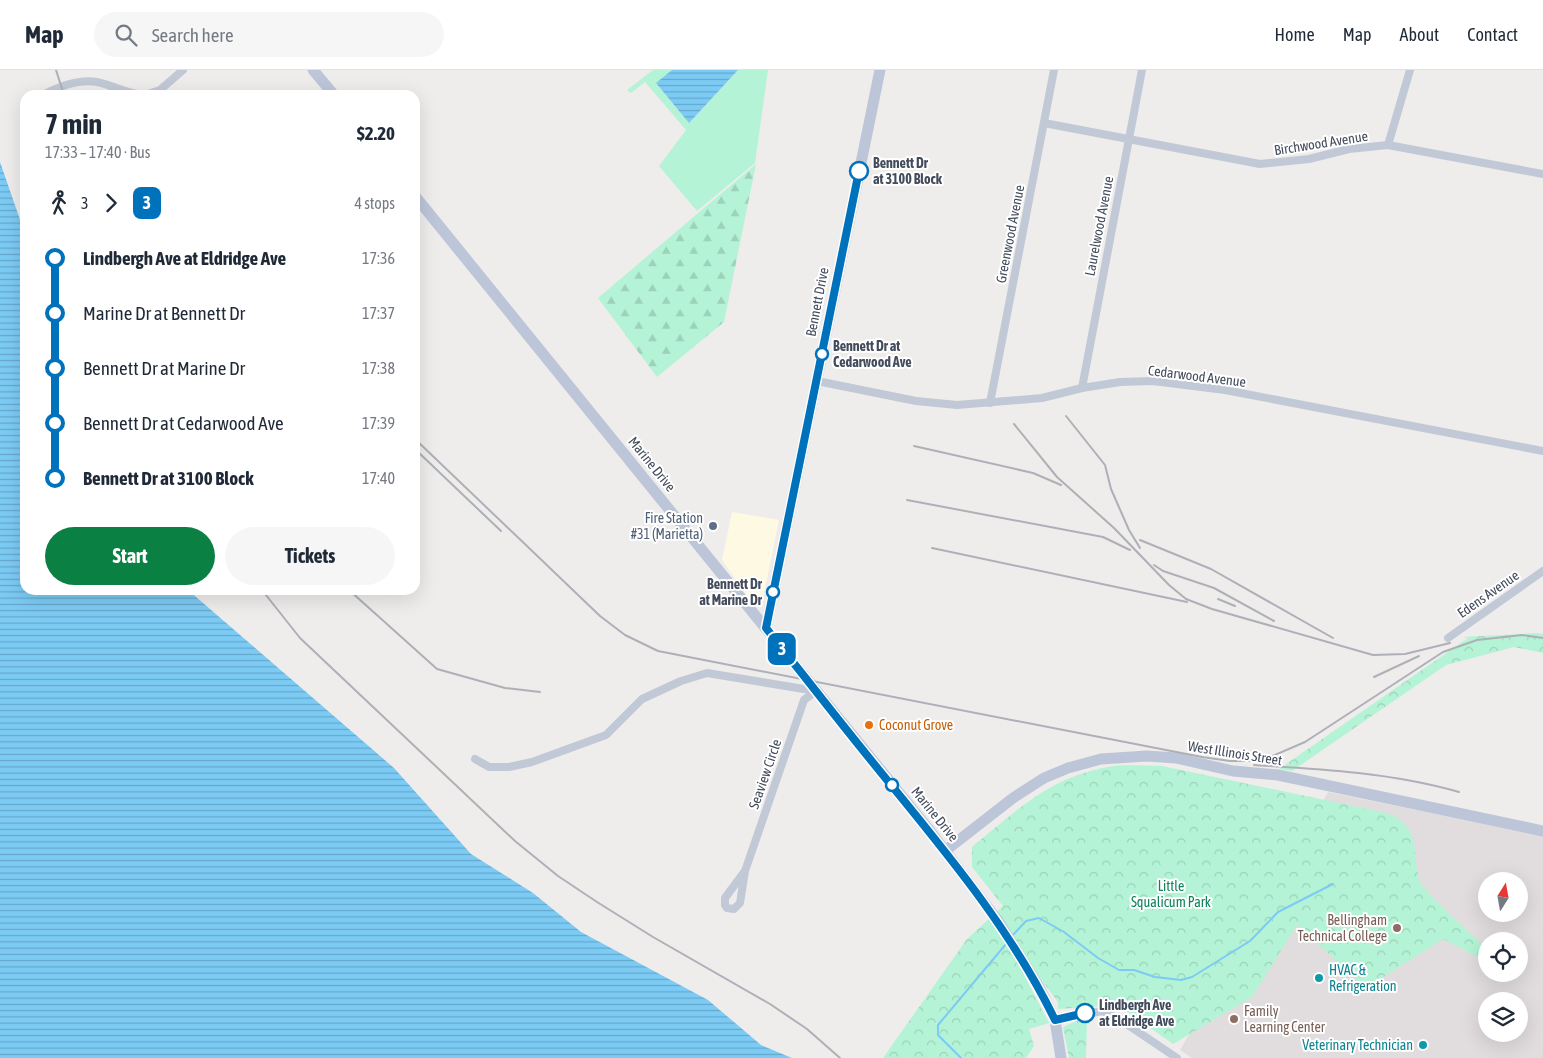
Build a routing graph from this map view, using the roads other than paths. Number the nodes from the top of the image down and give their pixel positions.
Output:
1 (183, 70) edge
2 (313, 70) edge
3 (880, 70) edge
4 (1054, 70) edge
5 (1142, 70) edge
6 (1410, 70) edge
7 (53, 90) edge
8 (118, 90) edge
9 (160, 90) edge
10 (330, 90) edge
11 (1044, 123) junction
12 (1128, 139) junction
13 (1388, 145) junction
14 (1543, 174) edge
15 (420, 202) edge
16 (817, 381) junction
17 (1082, 388) junction
18 (990, 403) junction
19 (1543, 451) edge
20 (1543, 571) edge
21 (766, 628) junction
22 (1448, 638) dead end
23 (816, 691) junction
24 (475, 759) dead end
25 (1543, 831) edge
26 (945, 851) junction
27 (745, 871) dead end
28 (1055, 1020) junction
29 (1061, 1058) edge
30 (1177, 1058) edge

1 - 9 street
2 - 10 main road
3 - 16 main road, Bennett Drive
4 - 11 street, Greenwood Avenue
5 - 12 street, Laurelwood Avenue
6 - 13 street
7 - 8 street
11 - 12 street, Birchwood Avenue
11 - 18 street, Greenwood Avenue
12 - 13 street, Birchwood Avenue
12 - 17 street, Laurelwood Avenue
13 - 14 street, Birchwood Avenue
15 - 21 main road, Marine Drive
16 - 18 street, Cedarwood Avenue
16 - 21 main road, Bennett Drive
17 - 18 street, Cedarwood Avenue
17 - 19 street, Cedarwood Avenue
20 - 22 street, Edens Avenue
21 - 23 main road, Marine Drive
23 - 24 street
23 - 26 main road, Marine Drive
23 - 27 street, Seaview Circle
25 - 26 main road, West Illinois Street
26 - 28 main road, Marine Drive
28 - 29 main road, Marine Drive
28 - 30 street

